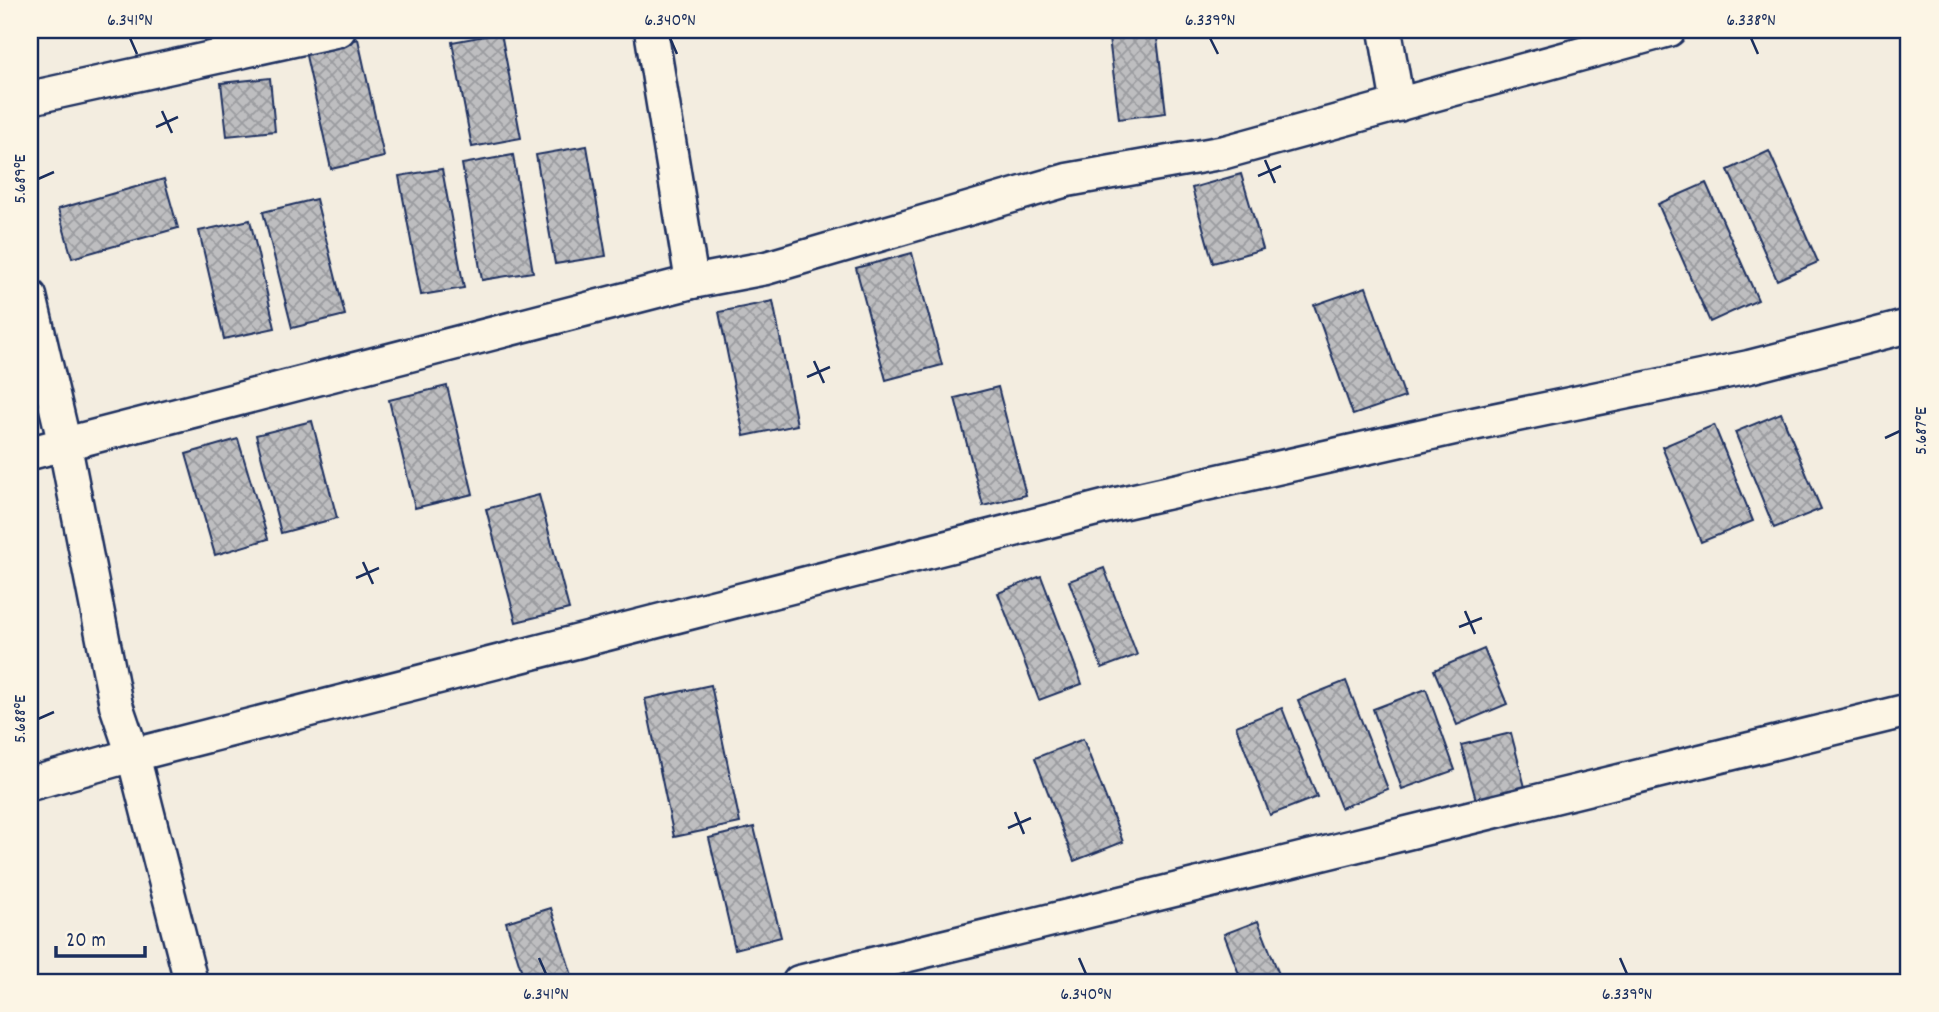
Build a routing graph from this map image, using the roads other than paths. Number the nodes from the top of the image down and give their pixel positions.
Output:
1 (339, 30) edge
2 (651, 30) edge
3 (1385, 30) edge
4 (1669, 30) edge
5 (30, 98) edge
6 (1398, 105) junction
7 (692, 282) junction
8 (30, 296) edge
9 (1909, 326) edge
10 (65, 446) junction
11 (30, 453) edge
12 (1909, 710) edge
13 (133, 755) junction
14 (30, 784) edge
15 (191, 982) edge
16 (799, 982) edge

1 - 5 street
2 - 7 street
3 - 6 street
4 - 6 street
6 - 7 street
7 - 10 street
8 - 10 street
9 - 13 street
10 - 11 street
10 - 13 street
12 - 16 street
13 - 14 street
13 - 15 street

